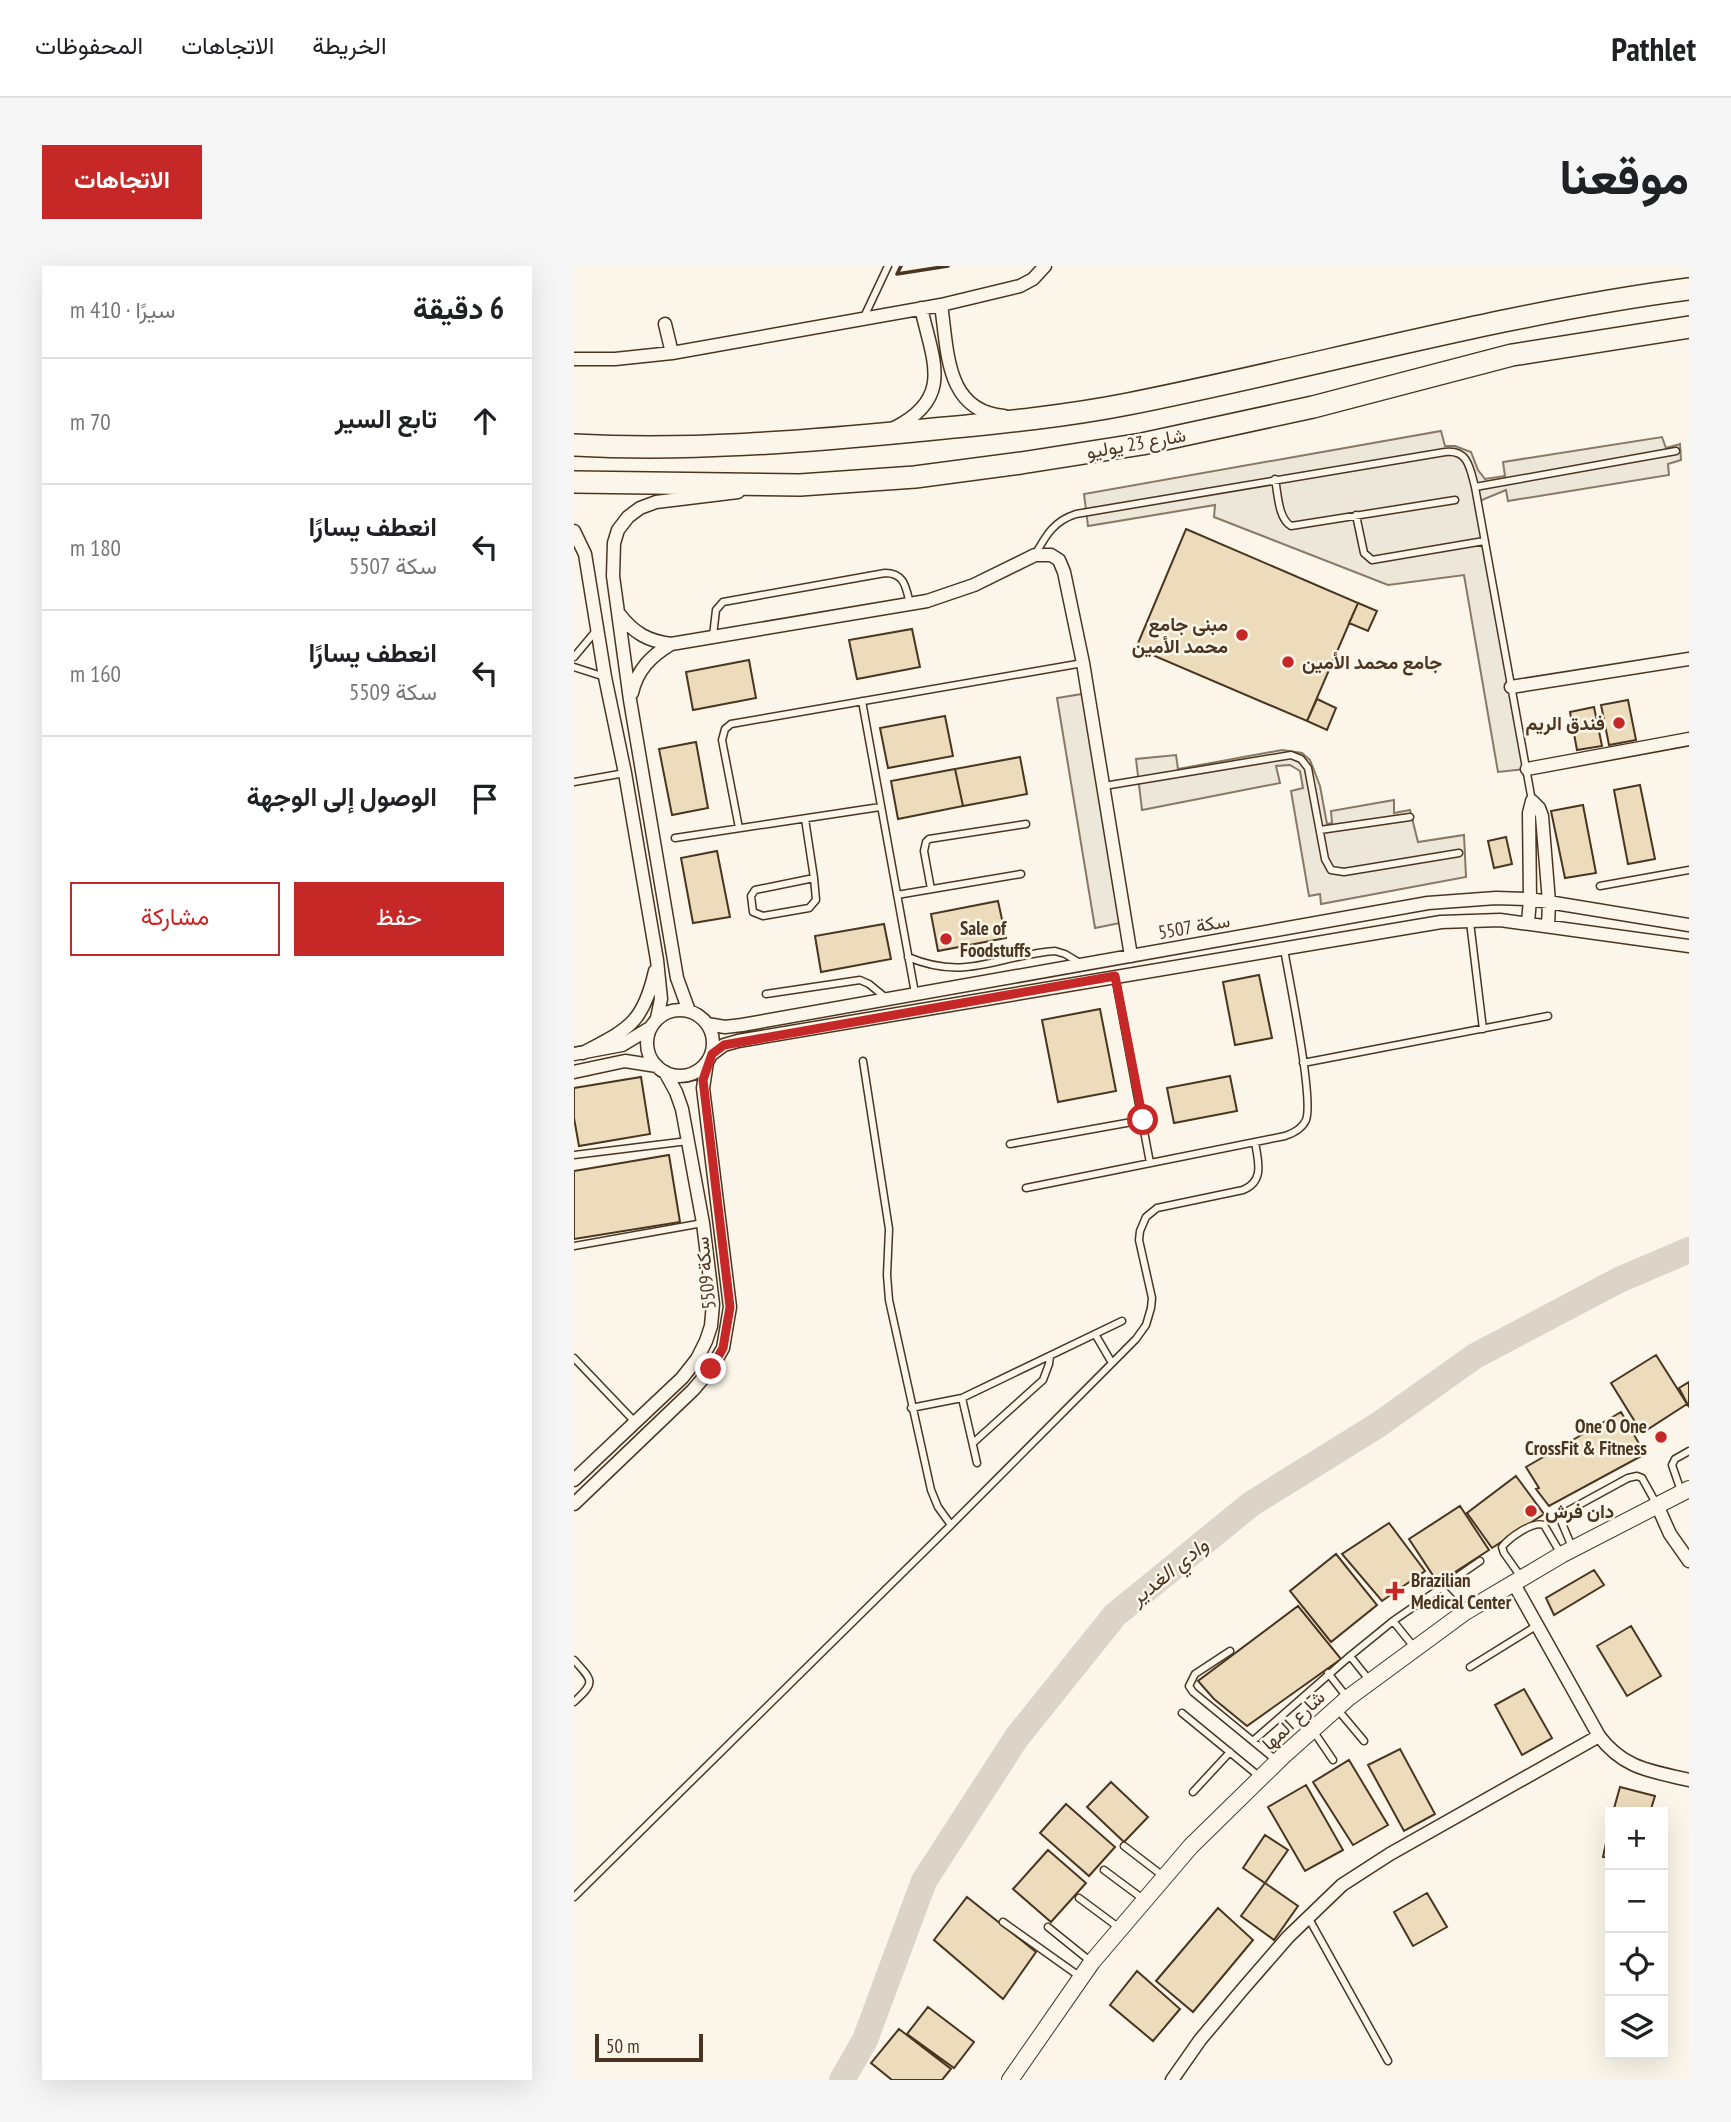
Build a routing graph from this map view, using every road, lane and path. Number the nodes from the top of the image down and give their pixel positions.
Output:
1 (888, 266) edge
2 (1045, 266) edge
3 (1689, 289) edge
4 (940, 305) junction
5 (921, 308) junction
6 (863, 319) junction
7 (665, 324) dead end
8 (1689, 327) edge
9 (672, 353) junction
10 (574, 359) edge
11 (1039, 419) junction
12 (881, 434) junction
13 (574, 445) edge
14 (1675, 451) dead end
15 (1275, 480) junction
16 (574, 482) edge
17 (800, 485) junction
18 (1475, 487) junction
19 (1455, 500) dead end
20 (1356, 515) junction
21 (574, 531) edge
22 (1484, 541) junction
23 (1035, 555) junction
24 (910, 604) junction
25 (620, 615) junction
26 (598, 627) junction
27 (713, 637) junction
28 (671, 644) junction
29 (574, 657) edge
30 (1689, 659) edge
31 (1083, 663) junction
32 (574, 667) edge
33 (605, 677) junction
34 (1511, 687) junction
35 (630, 700) junction
36 (862, 701) junction
37 (1689, 739) edge
38 (1527, 769) junction
39 (625, 774) junction
40 (574, 782) edge
41 (1102, 786) junction
42 (1532, 800) junction
43 (880, 807) junction
44 (1410, 817) dead end
45 (804, 819) junction
46 (1026, 824) dead end
47 (739, 828) junction
48 (1320, 830) junction
49 (676, 838) dead end
50 (1459, 853) dead end
51 (1689, 870) edge
52 (1021, 874) dead end
53 (814, 878) junction
54 (1600, 886) dead end
55 (930, 889) junction
56 (897, 895) junction
57 (1530, 899) junction
58 (1549, 902) junction
59 (1470, 920) junction
60 (1528, 923) junction
61 (1689, 925) edge
62 (1548, 926) junction
63 (1689, 946) edge
64 (1283, 947) junction
65 (1131, 956) junction
66 (908, 957) junction
67 (657, 960) junction
68 (1085, 965) junction
69 (1115, 976) junction
70 (915, 993) junction
71 (766, 994) dead end
72 (888, 999) junction
73 (689, 1011) junction
74 (1548, 1016) dead end
75 (654, 1023) junction
76 (708, 1024) junction
77 (1483, 1029) junction
78 (578, 1054) edge
79 (710, 1058) junction
80 (863, 1061) dead end
81 (1303, 1063) junction
82 (661, 1069) junction
83 (574, 1072) edge
84 (1143, 1120) junction
85 (688, 1141) junction
86 (1255, 1142) junction
87 (1010, 1144) dead end
88 (574, 1155) edge
89 (1150, 1163) junction
90 (1026, 1188) dead end
91 (703, 1223) junction
92 (574, 1247) edge
93 (1122, 1321) dead end
94 (1095, 1334) junction
95 (1050, 1356) junction
96 (574, 1358) edge
97 (1112, 1363) junction
98 (962, 1398) junction
99 (911, 1408) junction
100 (635, 1422) junction
101 (973, 1443) junction
102 (1689, 1451) edge
103 (977, 1463) dead end
104 (574, 1480) edge
105 (1686, 1491) edge
106 (574, 1504) edge
107 (1657, 1505) junction
108 (951, 1525) junction
109 (1567, 1552) junction
110 (1480, 1561) dead end
111 (1689, 1561) edge
112 (1518, 1581) junction
113 (1441, 1588) junction
114 (1465, 1612) junction
115 (1393, 1621) junction
116 (1536, 1626) junction
117 (1415, 1648) junction
118 (1230, 1651) dead end
119 (1350, 1656) junction
120 (574, 1660) edge
121 (1470, 1667) dead end
122 (1328, 1673) junction
123 (1370, 1681) junction
124 (574, 1702) edge
125 (1342, 1703) junction
126 (1182, 1713) dead end
127 (1312, 1730) junction
128 (1599, 1736) junction
129 (1254, 1740) junction
130 (1364, 1741) dead end
131 (1230, 1752) junction
132 (1333, 1760) dead end
133 (1278, 1762) junction
134 (1261, 1778) junction
135 (1689, 1780) edge
136 (1193, 1792) dead end
137 (1124, 1846) dead end
138 (1104, 1870) dead end
139 (1164, 1877) junction
140 (574, 1897) edge
141 (1079, 1898) dead end
142 (1144, 1900) junction
143 (1308, 1917) junction
144 (1003, 1922) dead end
145 (1048, 1927) dead end
146 (1120, 1928) junction
147 (1091, 1962) junction
148 (1081, 1977) junction
149 (1388, 2061) dead end
150 (1010, 2080) edge
151 (1172, 2080) edge

1 - 6 lane
2 - 4 street
3 - 11 main road, شارع 23 يوليو
4 - 5 street
4 - 11 street
5 - 6 street
5 - 12 street
6 - 9 street
7 - 9 street
8 - 17 main road, شارع 23 يوليو
9 - 10 street
11 - 12 main road, شارع 23 يوليو
12 - 13 main road, شارع 23 يوليو
14 - 18 lane
15 - 18 lane
15 - 20 lane
15 - 23 lane
16 - 17 main road, شارع 23 يوليو
17 - 25 street
18 - 22 lane
19 - 20 lane
20 - 22 lane
21 - 26 street
22 - 34 lane
23 - 24 street
23 - 31 street
24 - 27 street
24 - 27 lane
25 - 28 street
25 - 35 street
26 - 29 lane
26 - 33 street
27 - 28 street
28 - 35 street
30 - 34 street
31 - 36 lane
31 - 41 street
32 - 33 lane
33 - 39 street
34 - 38 lane
35 - 73 street
36 - 43 lane
36 - 47 lane
37 - 38 street
38 - 42 lane
39 - 40 lane
39 - 67 street
41 - 48 lane
41 - 65 street
42 - 57 street
42 - 58 street
43 - 45 lane
43 - 56 lane
44 - 48 lane
45 - 47 lane
45 - 53 lane
46 - 55 lane
47 - 49 lane
48 - 50 lane
51 - 54 lane
52 - 55 lane
53 - 53 lane
55 - 56 lane
56 - 66 lane
57 - 58 street, سكة 5507
57 - 60 street
57 - 65 street, سكة 5507
58 - 61 street, سكة 5507
58 - 62 street
59 - 60 street, سكة 5507
59 - 64 street, سكة 5507
59 - 77 lane
60 - 62 street, سكة 5507
62 - 63 street, سكة 5507
64 - 69 street, سكة 5507
64 - 81 lane
65 - 68 street, سكة 5507
66 - 68 lane
66 - 70 lane
67 - 75 street
67 - 78 street
68 - 70 street, سكة 5507
69 - 79 street, سكة 5507
69 - 84 lane
70 - 72 street, سكة 5507
71 - 72 lane
72 - 76 street, سكة 5507
73 - 75 street
73 - 76 street
74 - 77 lane
75 - 78 street
75 - 82 street
76 - 79 street
77 - 81 lane
79 - 82 street
79 - 106 street, سكة 5509
80 - 99 lane
81 - 86 lane
82 - 83 street
82 - 85 street, سكة 5509
84 - 87 lane
84 - 89 lane
85 - 88 lane
85 - 91 street, سكة 5509
86 - 89 lane
86 - 97 lane
89 - 90 lane
91 - 92 lane
91 - 100 street, سكة 5509
93 - 94 lane
94 - 95 lane
94 - 97 lane
95 - 98 lane
95 - 101 lane
96 - 100 lane
97 - 108 lane
98 - 99 lane
98 - 101 lane
99 - 108 lane
100 - 104 street, سكة 5509
101 - 103 lane
102 - 105 lane
105 - 107 street, شارع المها
107 - 109 street, شارع المها
107 - 109 lane
107 - 111 street
108 - 140 lane
109 - 112 street, شارع المها
109 - 112 lane
110 - 113 lane
112 - 114 street, شارع المها
112 - 116 street
113 - 114 lane
113 - 115 lane
114 - 117 street, شارع المها
115 - 117 lane
115 - 119 lane
116 - 121 lane
116 - 128 street
117 - 123 street, شارع المها
118 - 129 lane
119 - 122 lane
119 - 123 lane
120 - 124 lane
122 - 125 lane
122 - 129 lane
123 - 125 street, شارع المها
125 - 127 street, شارع المها
125 - 130 lane
126 - 131 lane
127 - 132 lane
127 - 133 street, شارع المها
128 - 135 street
128 - 143 street
129 - 133 lane
131 - 134 lane
131 - 136 lane
133 - 134 street, شارع المها
134 - 139 street, شارع المها
137 - 139 lane
138 - 142 lane
139 - 142 street, شارع المها
141 - 146 lane
142 - 146 street, شارع المها
143 - 149 lane
143 - 151 street
144 - 148 lane
145 - 147 lane
146 - 147 street, شارع المها
147 - 148 street, شارع المها
148 - 150 street, شارع المها

